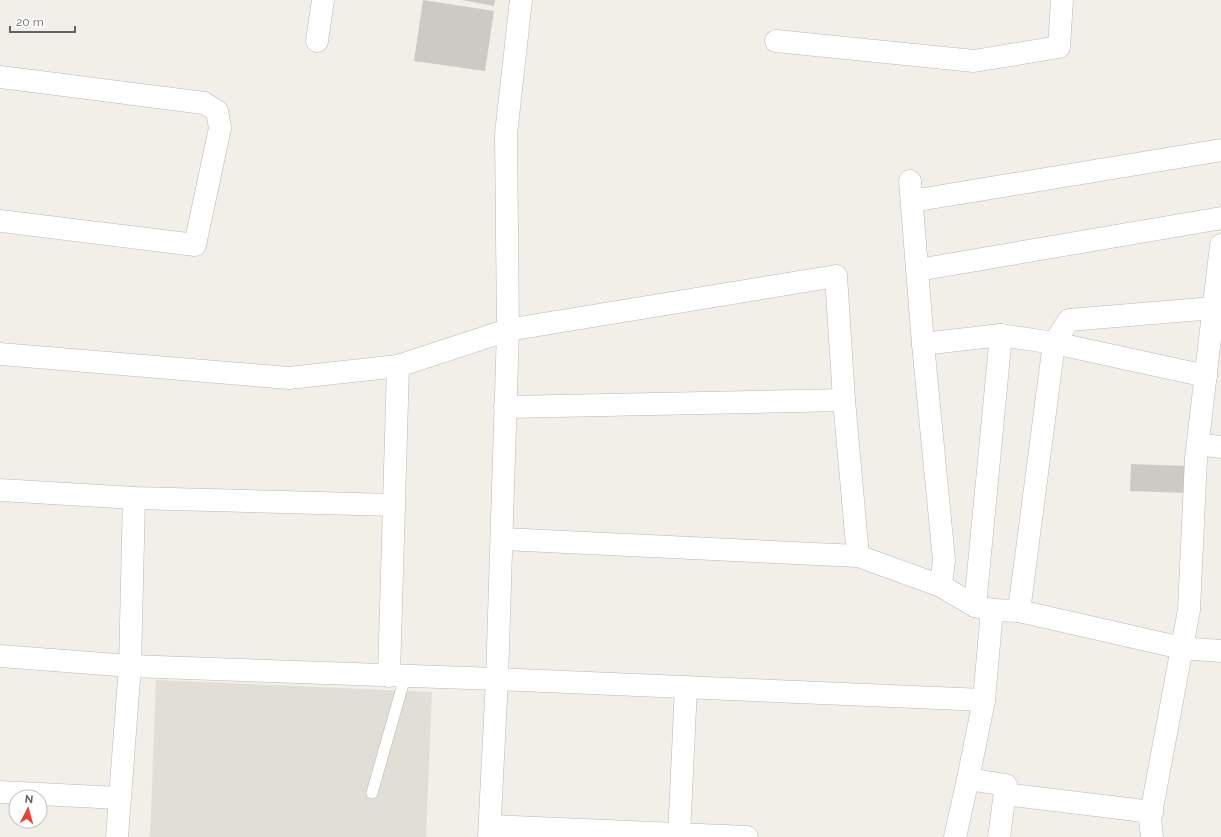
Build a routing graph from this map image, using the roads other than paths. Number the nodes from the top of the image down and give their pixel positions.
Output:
1 (323, 0) edge
2 (521, 0) edge
3 (1062, 0) edge
4 (317, 41) dead end
5 (776, 41) dead end
6 (0, 77) edge
7 (1221, 150) edge
8 (1221, 218) edge
9 (0, 221) edge
10 (1221, 245) edge
11 (918, 270) junction
12 (1214, 308) junction
13 (508, 330) junction
14 (1001, 335) junction
15 (923, 344) junction
16 (1054, 344) junction
17 (0, 354) edge
18 (1211, 365) edge
19 (398, 366) junction
20 (844, 400) junction
21 (505, 407) junction
22 (1198, 444) junction
23 (1221, 447) edge
24 (0, 490) edge
25 (134, 498) junction
26 (393, 505) junction
27 (502, 539) junction
28 (858, 556) junction
29 (941, 586) junction
30 (983, 608) junction
31 (1019, 611) junction
32 (1182, 648) junction
33 (1221, 651) edge
34 (0, 656) edge
35 (130, 666) junction
36 (397, 677) junction
37 (497, 679) junction
38 (686, 687) junction
39 (984, 700) junction
40 (968, 779) junction
41 (0, 792) edge
42 (372, 792) dead end
43 (1005, 794) junction
44 (119, 798) junction
45 (1152, 812) junction
46 (490, 832) edge
47 (679, 836) edge
48 (117, 837) edge
49 (746, 837) edge
50 (955, 837) edge
51 (998, 837) edge
52 (1152, 837) edge

1 - 4 street
2 - 13 street
3 - 5 street
6 - 9 street
7 - 11 street
8 - 11 street
10 - 12 street
11 - 15 street
12 - 16 street
12 - 18 street
13 - 19 street
13 - 20 street
13 - 21 street
14 - 15 street
14 - 16 street
14 - 30 street
15 - 29 street
16 - 18 street
16 - 31 street
17 - 19 street
18 - 22 street
19 - 26 street
20 - 21 street
20 - 28 street
21 - 27 street
22 - 23 street
22 - 32 street
24 - 25 street
25 - 26 street
25 - 35 street
26 - 36 street
27 - 28 street
27 - 37 street
28 - 29 street
29 - 30 street
30 - 31 street
30 - 39 street
31 - 32 street
32 - 33 street
32 - 45 street
34 - 35 street
35 - 36 street
35 - 44 street
36 - 37 street
36 - 42 lane
37 - 38 street
37 - 46 street
38 - 39 street
38 - 47 street
39 - 40 street
40 - 43 street
40 - 50 street
41 - 44 street
43 - 45 street
43 - 51 street
44 - 48 street
45 - 52 street
46 - 47 street
47 - 49 street

